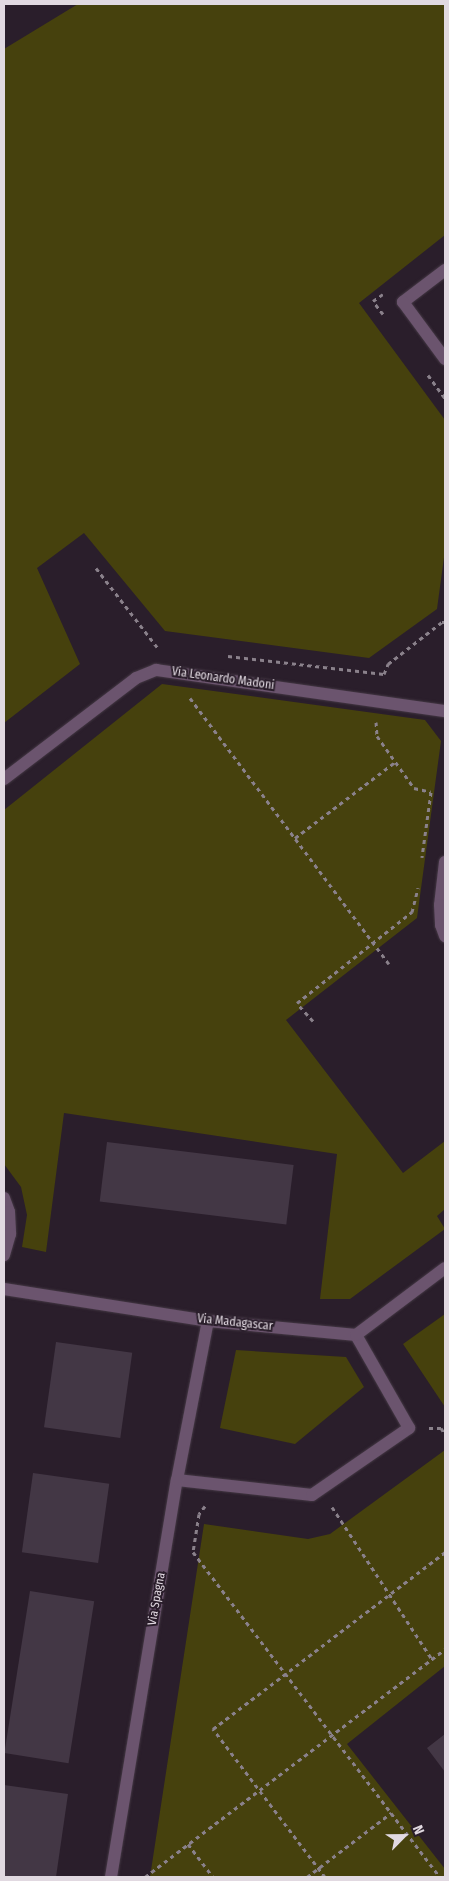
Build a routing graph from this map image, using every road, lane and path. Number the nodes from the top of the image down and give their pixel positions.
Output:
1 (445, 270) edge
2 (445, 358) edge
3 (96, 568) dead end
4 (445, 622) edge
5 (166, 648) dead end
6 (225, 655) dead end
7 (199, 699) dead end
8 (445, 711) edge
9 (376, 721) dead end
10 (395, 762) junction
11 (4, 779) edge
12 (295, 838) junction
13 (445, 862) edge
14 (421, 864) dead end
15 (418, 883) dead end
16 (445, 936) edge
17 (374, 943) junction
18 (389, 964) dead end
19 (312, 1021) dead end
20 (4, 1198) edge
21 (4, 1255) edge
22 (445, 1268) edge
23 (4, 1289) edge
24 (208, 1321) junction
25 (356, 1335) junction
26 (177, 1480) junction
27 (213, 1484) junction
28 (320, 1489) junction
29 (445, 1552) edge
30 (389, 1594) junction
31 (445, 1649) edge
32 (432, 1659) junction
33 (285, 1674) junction
34 (332, 1735) junction
35 (259, 1790) junction
36 (391, 1814) junction
37 (188, 1844) junction
38 (318, 1869) junction
39 (111, 1877) edge
40 (145, 1877) edge
41 (213, 1877) edge
42 (307, 1877) edge
43 (325, 1877) edge
44 (440, 1877) edge

1 - 2 street
3 - 5 path
4 - 6 path
7 - 12 path
8 - 11 street, Via Leonardo Madoni
9 - 10 path
10 - 12 path
10 - 14 path
12 - 17 path
13 - 16 street
15 - 17 path
17 - 18 path
17 - 19 path
20 - 21 street
22 - 25 street
23 - 24 street, Via Madagascar
24 - 25 street, Via Madagascar
24 - 26 street, Via Spagna
25 - 28 street
26 - 27 street
26 - 39 street, Via Spagna
27 - 28 street
27 - 33 path
28 - 30 path
29 - 30 path
30 - 32 path
30 - 33 path
31 - 32 path
32 - 34 path
33 - 34 path
33 - 35 path
34 - 35 path
34 - 36 path
35 - 37 path
35 - 38 path
36 - 38 path
36 - 44 path
37 - 40 path
37 - 41 path
38 - 42 path
38 - 43 path

